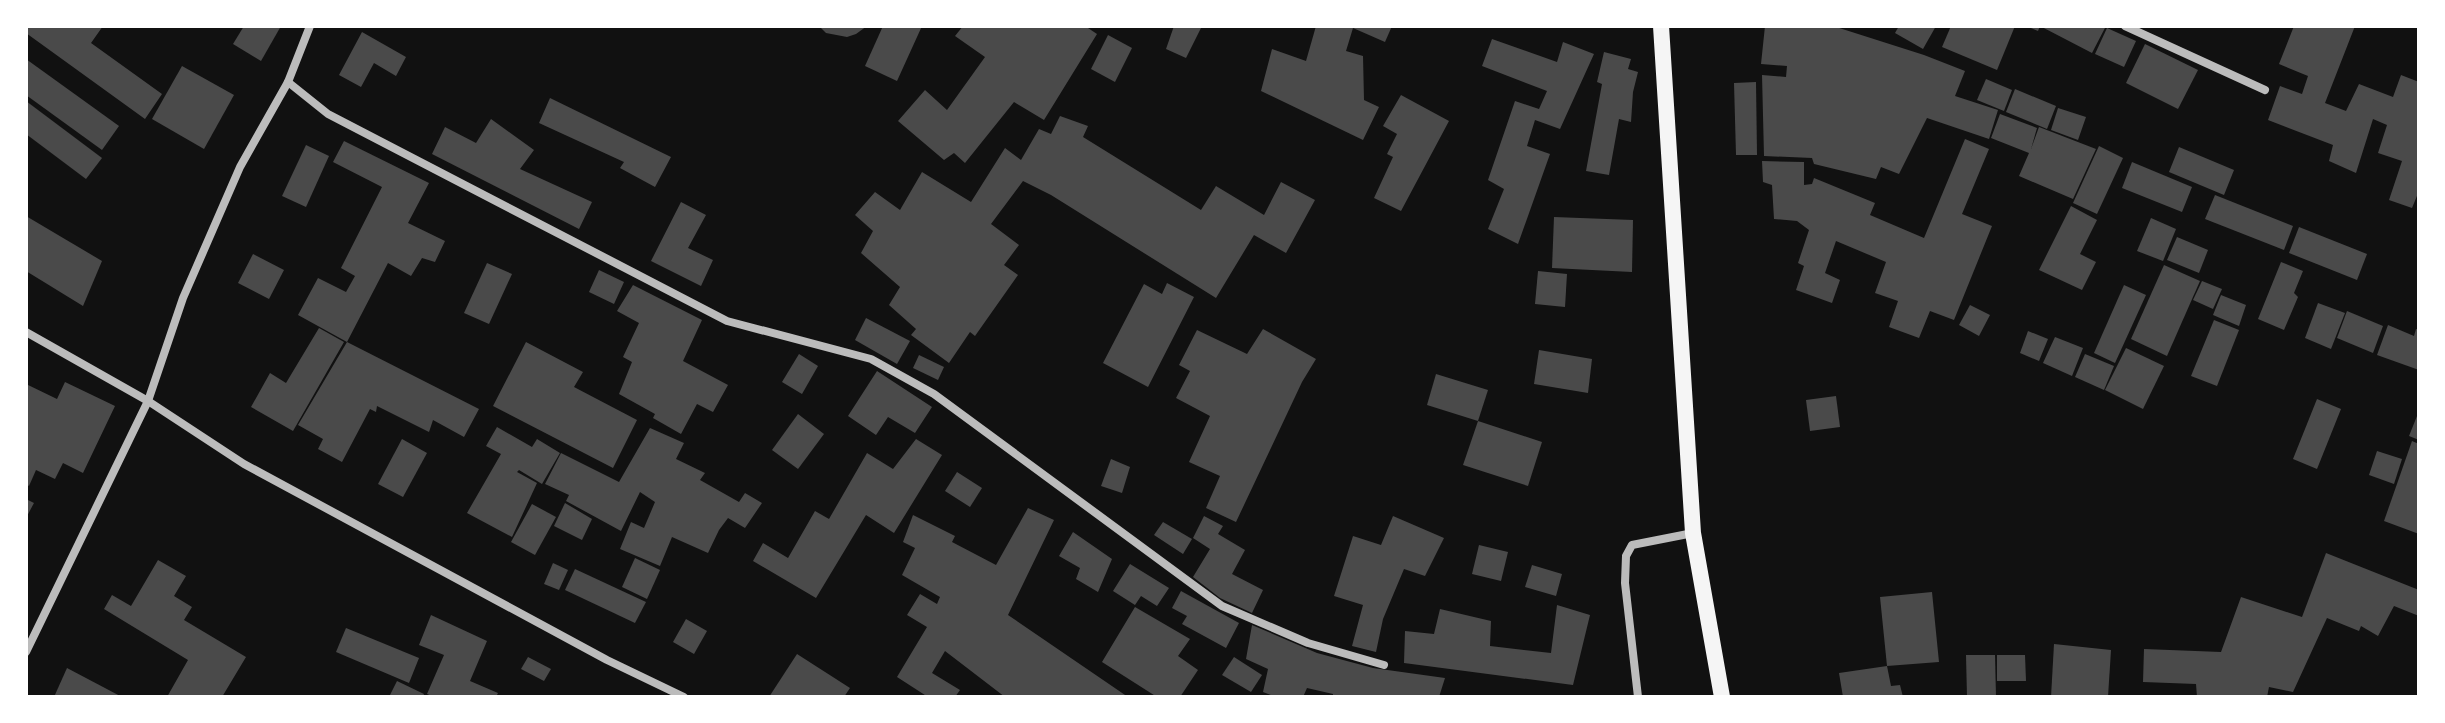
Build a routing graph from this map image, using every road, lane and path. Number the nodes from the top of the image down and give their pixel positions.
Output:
1 (310, 26) edge
2 (1661, 26) edge
3 (2125, 26) edge
4 (288, 82) junction
5 (2265, 90) dead end
6 (26, 332) edge
7 (148, 401) junction
8 (1693, 533) junction
9 (26, 652) edge
10 (1384, 665) dead end
11 (684, 697) edge
12 (1638, 697) edge
13 (1722, 697) edge

1 - 4 street
2 - 8 main road
3 - 5 street
4 - 7 street
4 - 10 street
6 - 7 street
7 - 9 street
7 - 11 street
8 - 12 street
8 - 13 main road

